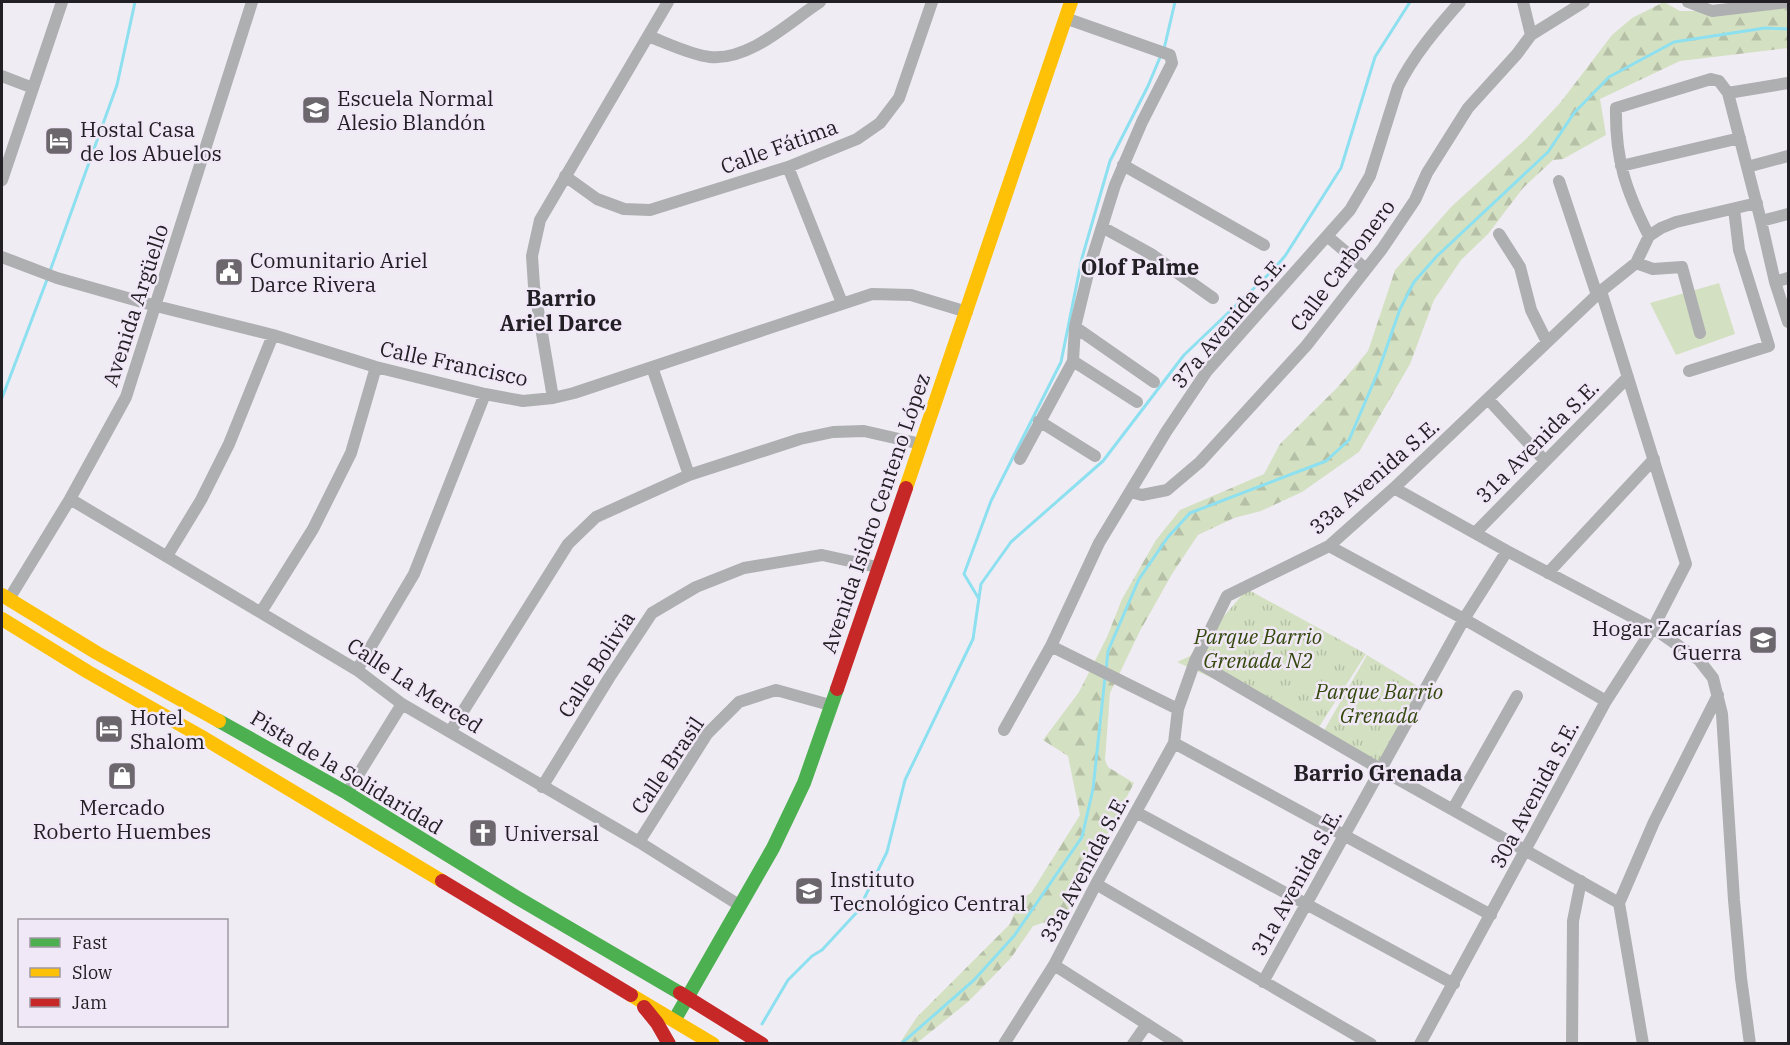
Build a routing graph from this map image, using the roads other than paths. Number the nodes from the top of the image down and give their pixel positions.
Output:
1 (62, 2) edge
2 (252, 2) edge
3 (668, 2) edge
4 (820, 2) edge
5 (932, 2) edge
6 (1071, 2) edge
7 (1460, 2) edge
8 (1523, 2) edge
9 (1584, 2) edge
10 (1688, 2) edge
11 (1788, 2) edge
12 (1762, 3) edge
13 (1065, 18) junction
14 (1531, 35) junction
15 (648, 36) junction
16 (2, 76) edge
17 (1788, 83) edge
18 (33, 88) junction
19 (1728, 93) junction
20 (1740, 138) junction
21 (1788, 156) edge
22 (1124, 165) junction
23 (1621, 166) junction
24 (788, 167) junction
25 (1747, 167) junction
26 (565, 176) junction
27 (2, 180) edge
28 (1559, 181) dead end
29 (1757, 203) junction
30 (1734, 209) junction
31 (1788, 214) edge
32 (1761, 221) junction
33 (1101, 227) junction
34 (1499, 234) dead end
35 (1327, 236) junction
36 (1649, 236) junction
37 (1264, 245) dead end
38 (2, 257) edge
39 (1636, 263) junction
40 (1366, 269) junction
41 (1788, 278) edge
42 (1774, 282) junction
43 (1599, 293) junction
44 (1212, 298) dead end
45 (843, 303) junction
46 (156, 306) junction
47 (967, 312) junction
48 (1788, 322) edge
49 (1075, 327) junction
50 (1700, 333) dead end
51 (273, 335) junction
52 (1547, 342) junction
53 (1073, 361) junction
54 (652, 367) junction
55 (376, 368) junction
56 (1689, 371) dead end
57 (1628, 377) junction
58 (1154, 382) dead end
59 (485, 394) junction
60 (553, 398) junction
61 (1488, 399) junction
62 (1137, 402) dead end
63 (1039, 421) junction
64 (921, 444) junction
65 (1095, 456) dead end
66 (1020, 459) dead end
67 (1654, 459) junction
68 (1545, 460) junction
69 (688, 476) junction
70 (1394, 488) junction
71 (1130, 492) junction
72 (70, 499) junction
73 (1474, 533) junction
74 (1329, 546) junction
75 (1507, 551) junction
76 (167, 556) junction
77 (877, 567) junction
78 (1548, 573) junction
79 (5, 597) edge
80 (261, 612) junction
81 (2, 619) edge
82 (1464, 619) junction
83 (1653, 627) junction
84 (1051, 646) junction
85 (1195, 661) junction
86 (357, 670) junction
87 (1718, 695) junction
88 (1517, 696) dead end
89 (1606, 701) junction
90 (402, 704) junction
91 (830, 705) junction
92 (1178, 710) junction
93 (1004, 730) dead end
94 (450, 732) junction
95 (1174, 743) junction
96 (1380, 768) junction
97 (542, 787) junction
98 (347, 793) junction
99 (1453, 809) junction
100 (1136, 812) junction
101 (1344, 836) junction
102 (639, 842) junction
103 (1526, 850) junction
104 (1581, 881) junction
105 (1096, 884) junction
106 (1305, 903) junction
107 (1619, 903) junction
108 (739, 905) junction
109 (1491, 915) junction
110 (1054, 965) junction
111 (1263, 982) junction
112 (1454, 984) junction
113 (629, 992) junction
114 (687, 997) junction
115 (712, 1012) junction
116 (675, 1019) junction
117 (1147, 1024) junction
118 (697, 1039) edge
119 (669, 1044) edge
120 (713, 1044) edge
121 (762, 1044) edge
122 (1004, 1044) edge
123 (1133, 1044) edge
124 (1178, 1044) edge
125 (1371, 1044) edge
126 (1420, 1044) edge
127 (1572, 1044) edge
128 (1643, 1044) edge
129 (1750, 1044) edge

1 - 18 street
2 - 46 street, Avenida Argüello
3 - 15 street
4 - 15 street
5 - 24 street, Calle Fátima
6 - 13 main road, Avenida Isidro Centeno López
7 - 35 street, 37a Avenida S.E.
8 - 14 street
9 - 14 street, Calle Carbonero
10 - 12 street
11 - 12 street
13 - 22 street
13 - 47 main road, Avenida Isidro Centeno López
14 - 40 street, Calle Carbonero
15 - 26 street
16 - 18 street
17 - 19 street
18 - 27 street
19 - 20 street
19 - 23 street
20 - 23 street
20 - 25 street
21 - 25 street
22 - 33 street
22 - 37 street
23 - 36 street
24 - 26 street, Calle Fátima
24 - 45 street
25 - 29 street
26 - 60 street
28 - 43 street
29 - 30 street
29 - 32 street
30 - 36 street
30 - 56 street
31 - 32 street
32 - 42 street
33 - 44 street
33 - 49 street
34 - 52 street
35 - 40 street
35 - 71 street, 37a Avenida S.E.
36 - 39 street, 33a Avenida S.E.
38 - 46 street, Calle Francisco
39 - 43 street, 33a Avenida S.E.
39 - 50 street
40 - 71 street, Calle Carbonero
41 - 42 street
42 - 48 street
43 - 52 street, 33a Avenida S.E.
43 - 57 street
45 - 47 street, Calle Francisco
45 - 54 street, Calle Francisco
46 - 51 street, Calle Francisco
46 - 72 street, Avenida Argüello
47 - 64 main road, Avenida Isidro Centeno López
49 - 53 street
49 - 58 street
51 - 55 street, Calle Francisco
51 - 76 street
52 - 61 street, 33a Avenida S.E.
53 - 62 street
53 - 63 street
54 - 60 street, Calle Francisco
54 - 69 street
55 - 59 street, Calle Francisco
55 - 80 street
57 - 67 street
57 - 68 street, 31a Avenida S.E.
59 - 60 street, Calle Francisco
59 - 86 street
61 - 68 street
61 - 70 street, 33a Avenida S.E.
63 - 65 street
63 - 66 street
64 - 69 street
64 - 77 main road, Avenida Isidro Centeno López
67 - 78 street
67 - 83 street, 30a Avenida S.E.
68 - 73 street, 31a Avenida S.E.
69 - 94 street
70 - 73 street
70 - 74 street, 33a Avenida S.E.
71 - 84 street, 37a Avenida S.E.
72 - 76 street, Calle La Merced
72 - 79 street, Avenida Argüello
73 - 75 street
74 - 82 street
74 - 85 street, 33a Avenida S.E.
75 - 78 street
75 - 82 street, 31a Avenida S.E.
76 - 80 street, Calle La Merced
77 - 91 main road, Avenida Isidro Centeno López
77 - 97 street, Calle Bolivia
78 - 83 street
79 - 98 main road, Pista de la Solidaridad
80 - 86 street, Calle La Merced
81 - 113 main road
82 - 89 street
82 - 96 street, 31a Avenida S.E.
83 - 87 street
83 - 89 street, 30a Avenida S.E.
84 - 92 street
84 - 93 street, 37a Avenida S.E.
85 - 92 street, 33a Avenida S.E.
85 - 96 street
86 - 90 street, Calle La Merced
87 - 107 street
87 - 129 street
88 - 99 street
89 - 103 street, 30a Avenida S.E.
90 - 94 street, Calle La Merced
90 - 98 street
91 - 102 street, Calle Brasil
91 - 108 main road, Avenida Isidro Centeno López
92 - 95 street, 33a Avenida S.E.
94 - 97 street, Calle La Merced
95 - 100 street, 33a Avenida S.E.
95 - 101 street
96 - 99 street
96 - 101 street, 31a Avenida S.E.
97 - 102 street, Calle La Merced
98 - 114 main road, Pista de la Solidaridad
99 - 103 street
100 - 105 street, 33a Avenida S.E.
100 - 106 street
101 - 106 street, 31a Avenida S.E.
101 - 109 street
102 - 108 street, Calle La Merced
103 - 104 street
103 - 109 street, 30a Avenida S.E.
104 - 107 street
104 - 127 street
105 - 110 street, 33a Avenida S.E.
105 - 111 street
106 - 111 street, 31a Avenida S.E.
106 - 112 street
107 - 128 street
108 - 114 main road, Avenida Isidro Centeno López
109 - 112 street, 30a Avenida S.E.
110 - 117 street
110 - 122 street, 33a Avenida S.E.
111 - 125 street
112 - 126 street, 30a Avenida S.E.
113 - 116 main road
113 - 119 main road
114 - 115 main road, Pista de la Solidaridad
114 - 116 main road, Avenida Isidro Centeno López
115 - 118 main road
115 - 121 main road, Pista de la Solidaridad
116 - 118 main road
117 - 123 street
117 - 124 street
118 - 120 main road

